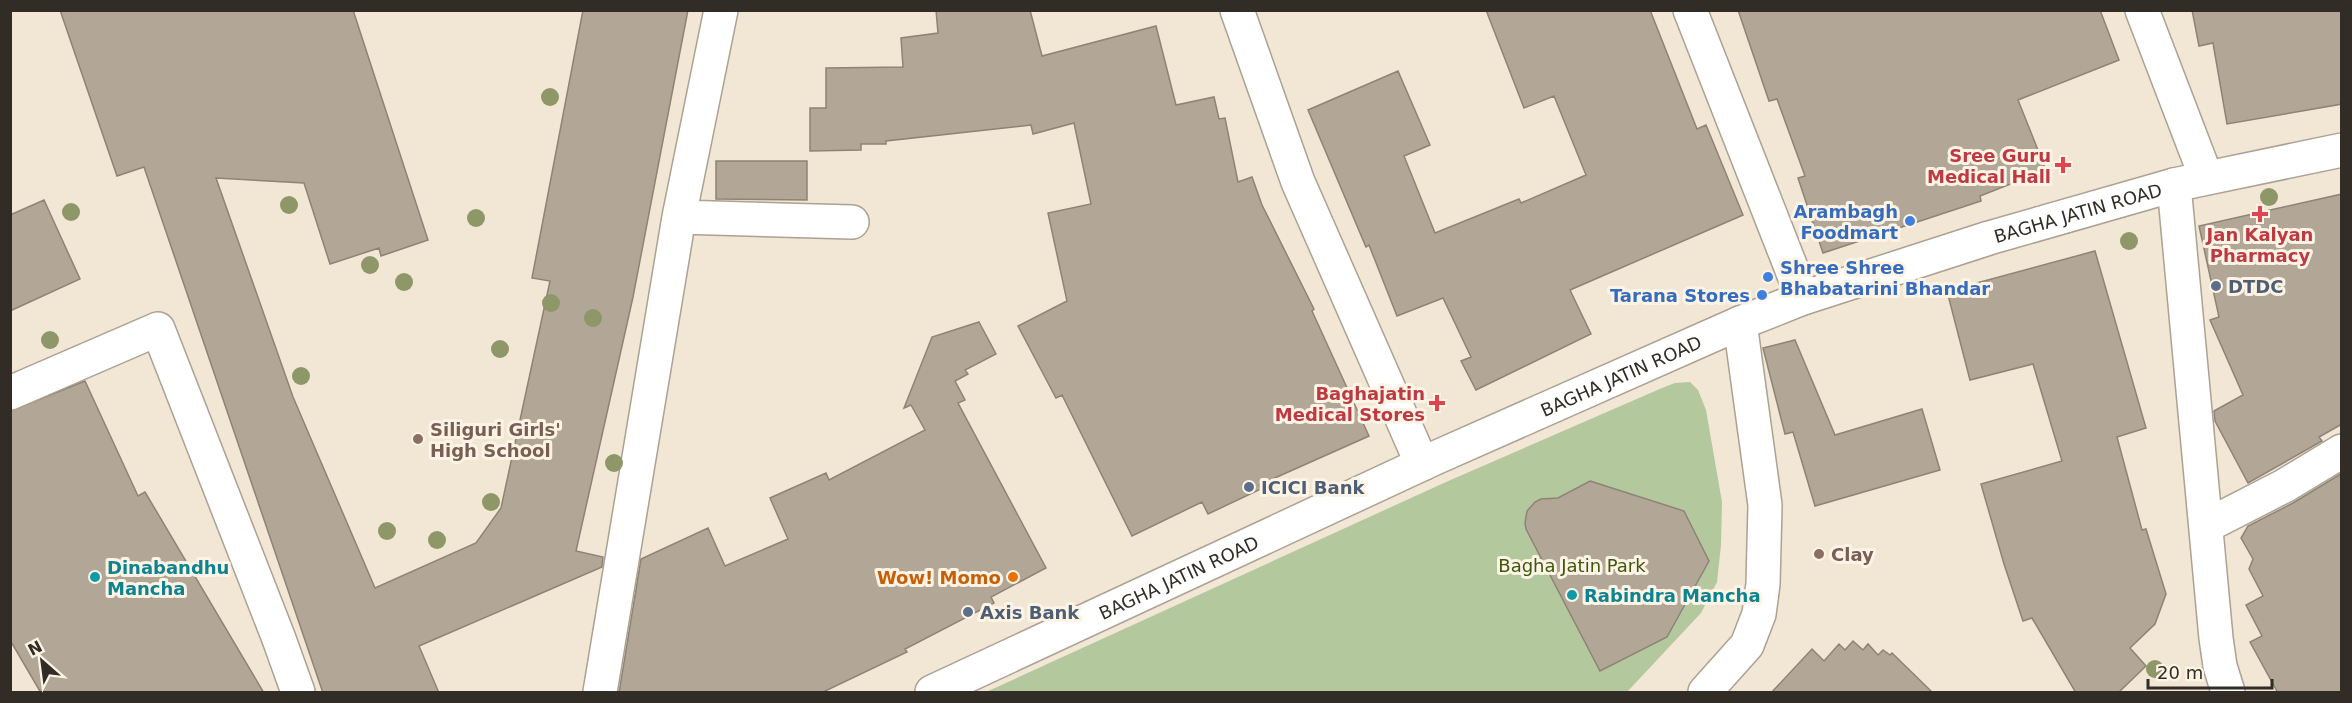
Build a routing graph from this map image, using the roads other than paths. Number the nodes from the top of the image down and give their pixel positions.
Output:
1 (721, 10) edge
2 (1237, 10) edge
3 (1690, 10) edge
4 (2142, 10) edge
5 (2342, 150) edge
6 (2206, 177) junction
7 (2174, 185) junction
8 (680, 216) junction
9 (852, 222) dead end
10 (1803, 298) junction
11 (1740, 323) junction
12 (10, 393) edge
13 (2342, 451) edge
14 (1422, 464) junction
15 (2206, 526) junction
16 (2226, 692) edge
17 (298, 693) edge
18 (600, 693) edge
19 (932, 693) edge
20 (1705, 693) edge

1 - 8 street
2 - 14 street
3 - 10 street
4 - 6 street
5 - 6 street, BAGHA JATIN ROAD
6 - 7 street, BAGHA JATIN ROAD
7 - 10 street, BAGHA JATIN ROAD
7 - 15 street
8 - 9 street
8 - 18 street
10 - 11 street, BAGHA JATIN ROAD
11 - 14 street, BAGHA JATIN ROAD
11 - 20 street
12 - 17 street
13 - 15 street
14 - 19 street, BAGHA JATIN ROAD
15 - 16 street

